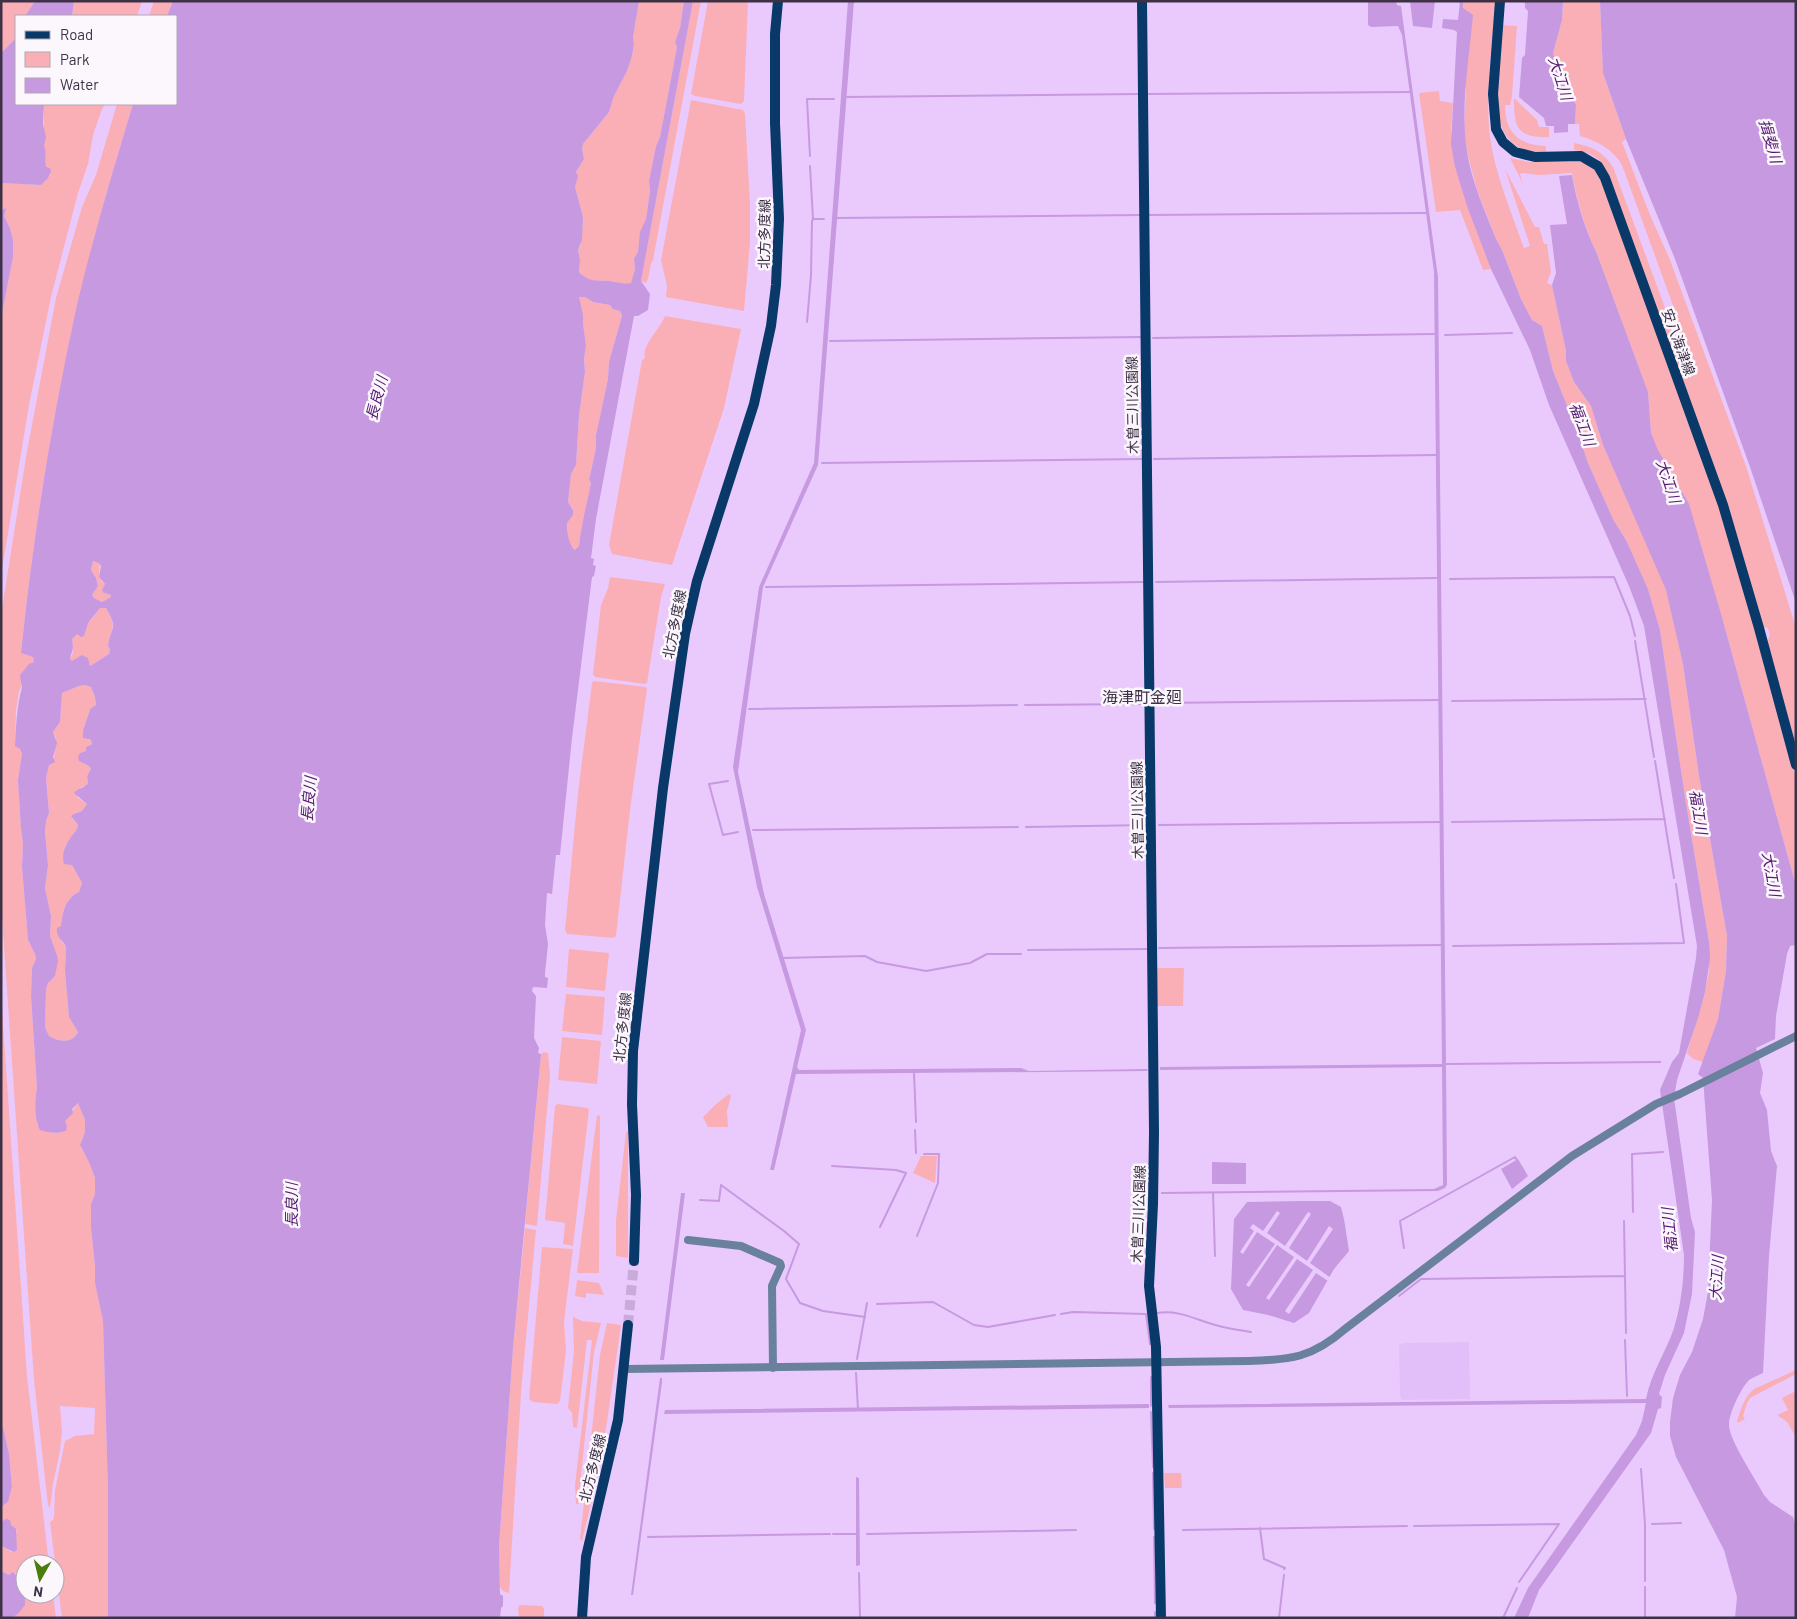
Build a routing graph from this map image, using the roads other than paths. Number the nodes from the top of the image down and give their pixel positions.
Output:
1 (778, 1) edge
2 (1142, 1) edge
3 (1500, 1) edge
4 (1796, 765) edge
5 (1796, 1036) edge
6 (688, 1240) dead end
7 (634, 1261) tunnel mouth
8 (628, 1325) tunnel mouth
9 (1156, 1362) junction
10 (774, 1368) junction
11 (624, 1369) junction
12 (582, 1618) edge
13 (1161, 1618) edge

1 - 7 main road, 北方多度線
2 - 9 main road, 木曽三川公園線
3 - 4 main road, 安八海津線
5 - 9 street
6 - 10 street
8 - 11 main road, 北方多度線
9 - 10 street
9 - 13 main road, 木曽三川公園線
10 - 11 street
11 - 12 main road, 北方多度線

